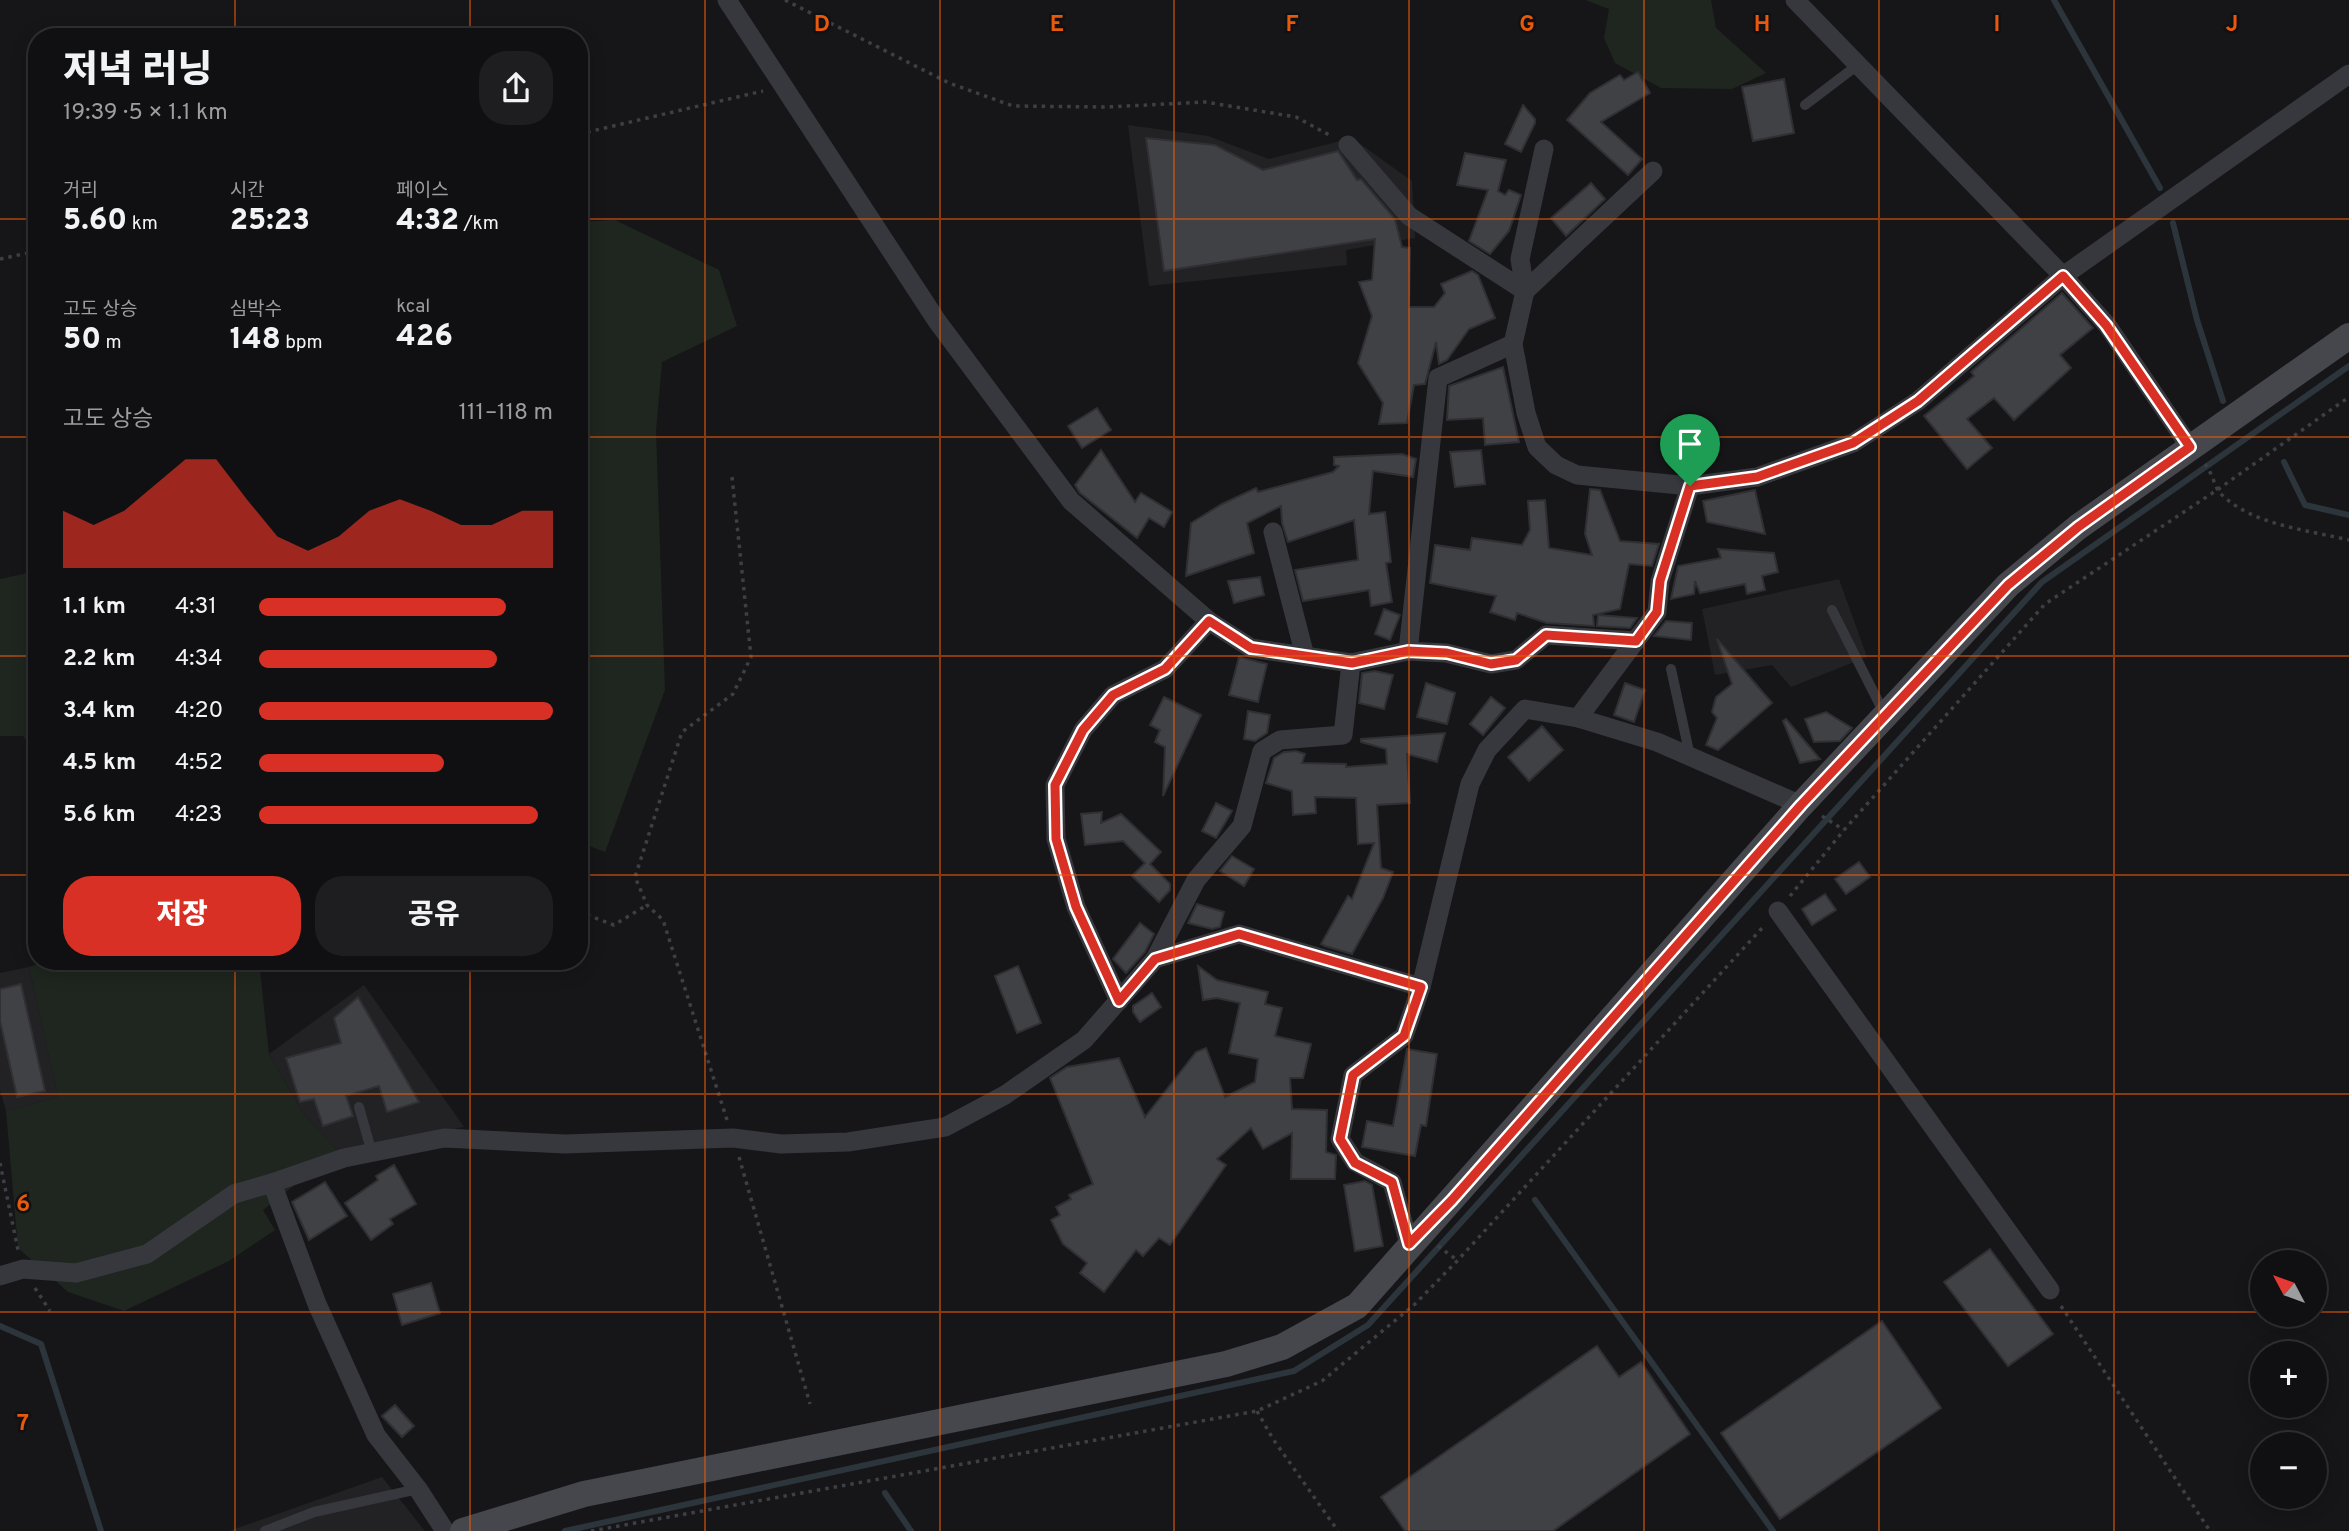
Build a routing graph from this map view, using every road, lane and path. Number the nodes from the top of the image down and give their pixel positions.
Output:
1 (727, 0) edge
2 (785, 0) edge
3 (1795, 0) edge
4 (1859, 64) junction
5 (2349, 75) edge
6 (786, 86) junction
7 (1805, 105) dead end
8 (588, 132) edge
9 (1348, 145) joint
10 (1544, 149) dead end
11 (1653, 171) dead end
12 (28, 253) edge
13 (0, 258) edge
14 (2063, 276) junction
15 (1525, 290) junction
16 (2349, 337) edge
17 (1513, 344) junction
18 (2349, 397) edge
19 (2190, 447) junction
20 (2215, 476) dead end
21 (732, 477) dead end
22 (1690, 486) junction
23 (2217, 490) junction
24 (1273, 532) dead end
25 (2349, 540) edge
26 (1832, 610) dead end
27 (1209, 621) junction
28 (1636, 641) junction
29 (1408, 651) junction
30 (1305, 656) junction
31 (1352, 663) junction
32 (1671, 669) dead end
33 (1886, 716) junction
34 (1578, 718) junction
35 (1690, 757) junction
36 (1808, 808) junction
37 (1842, 828) junction
38 (647, 905) junction
39 (1778, 911) junction
40 (588, 915) edge
41 (1155, 959) junction
42 (1421, 987) junction
43 (1119, 1001) junction
44 (359, 1107) dead end
45 (733, 1138) junction
46 (372, 1153) junction
47 (0, 1163) edge
48 (272, 1183) junction
49 (1409, 1244) junction
50 (1448, 1255) dead end
51 (1458, 1260) junction
52 (23, 1269) junction
53 (0, 1276) edge
54 (2050, 1290) joint
55 (50, 1311) dead end
56 (810, 1404) dead end
57 (1257, 1411) junction
58 (418, 1489) junction
59 (265, 1531) edge
60 (445, 1531) edge
61 (463, 1531) edge
62 (591, 1531) edge
63 (1338, 1531) edge
64 (2210, 1531) edge

1 - 6 street
2 - 9 path
3 - 4 street
4 - 7 lane
4 - 14 street
5 - 14 street
6 - 8 path
6 - 27 street
9 - 15 street
10 - 15 street
11 - 15 street
12 - 13 path
14 - 19 street
14 - 22 street
15 - 17 street
16 - 19 street
17 - 22 street
17 - 29 street
18 - 23 path
19 - 33 street
20 - 23 path
21 - 38 path
22 - 28 street
23 - 25 path
23 - 37 path
24 - 30 street
26 - 33 lane
27 - 30 street
27 - 43 street
28 - 29 street
28 - 34 street
29 - 31 street
30 - 31 street
31 - 41 street
32 - 35 lane
33 - 36 street
34 - 35 street
34 - 42 street
35 - 36 street
36 - 37 path
36 - 49 street
37 - 39 path
38 - 40 path
38 - 45 path
39 - 51 path
39 - 54 street
41 - 42 street
41 - 43 street
42 - 49 street
43 - 45 street
44 - 46 lane
45 - 46 street
45 - 56 path
46 - 48 street
47 - 52 path
48 - 52 street
48 - 58 street
49 - 61 street
50 - 51 path
51 - 57 path
52 - 53 street
52 - 55 path
54 - 64 path
57 - 62 path
57 - 63 path
58 - 59 lane
58 - 60 street

